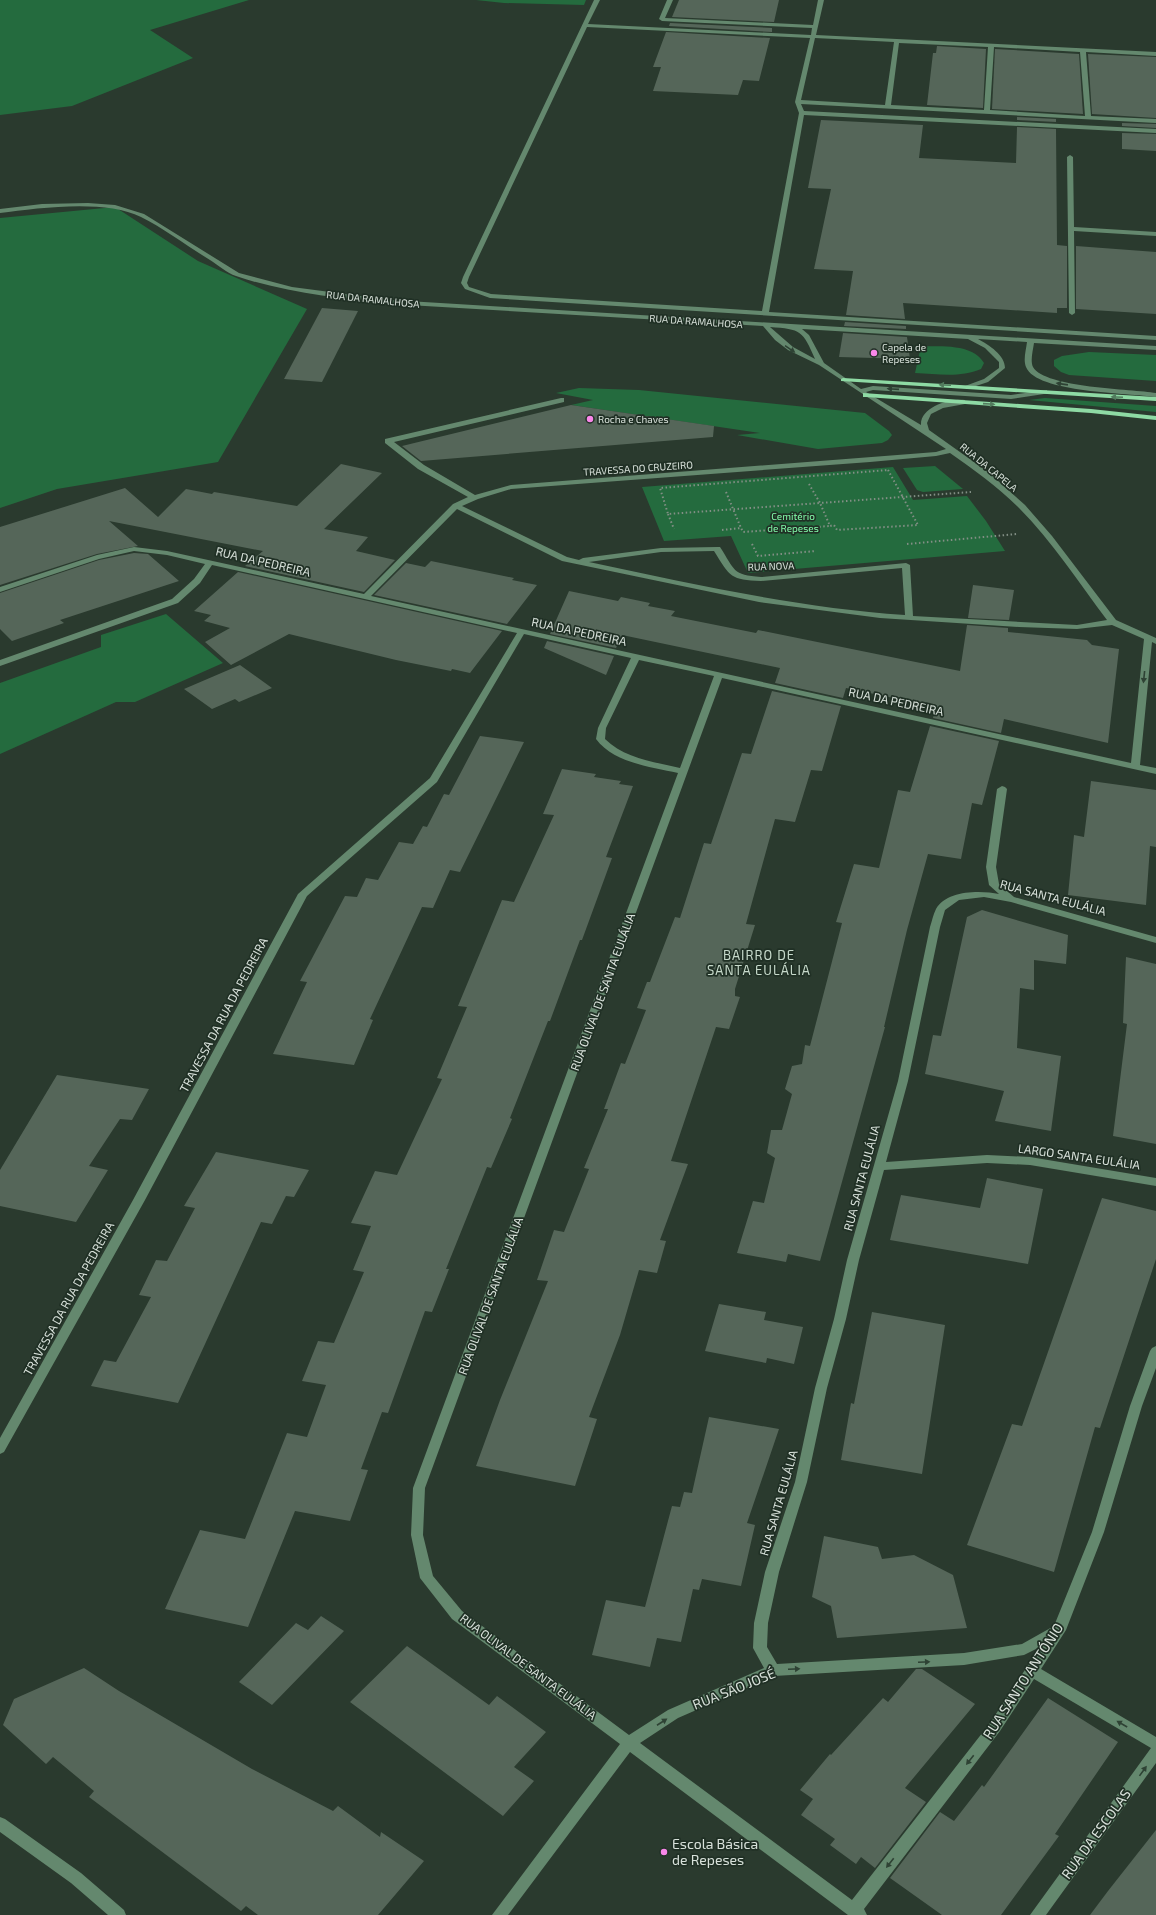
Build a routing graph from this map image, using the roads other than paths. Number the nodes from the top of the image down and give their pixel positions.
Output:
1 (597, 0) edge
2 (670, 0) edge
3 (821, 0) edge
4 (585, 25) junction
5 (814, 28) junction
6 (812, 36) junction
7 (897, 40) junction
8 (991, 45) junction
9 (1083, 50) junction
10 (1156, 54) edge
11 (798, 102) junction
12 (888, 107) junction
13 (802, 112) junction
14 (987, 112) junction
15 (1088, 117) junction
16 (1156, 121) edge
17 (1156, 131) edge
18 (1070, 157) dead end
19 (0, 211) edge
20 (1071, 229) junction
21 (1156, 234) edge
22 (765, 313) junction
23 (1072, 313) dead end
24 (766, 325) junction
25 (794, 327) junction
26 (970, 337) junction
27 (1156, 338) edge
28 (1031, 341) junction
29 (1156, 348) edge
30 (821, 364) junction
31 (843, 380) junction
32 (967, 387) junction
33 (1044, 392) junction
34 (863, 393) junction
35 (1156, 395) edge
36 (1156, 399) edge
37 (561, 400) dead end
38 (962, 402) junction
39 (1156, 418) edge
40 (925, 431) junction
41 (952, 450) junction
42 (474, 497) junction
43 (456, 506) junction
44 (576, 561) junction
45 (210, 562) junction
46 (0, 590) edge
47 (365, 597) junction
48 (909, 618) junction
49 (1113, 622) junction
50 (521, 632) junction
51 (1152, 640) edge
52 (636, 657) junction
53 (0, 663) edge
54 (719, 675) junction
55 (1135, 766) junction
56 (1156, 771) edge
57 (684, 772) junction
58 (1002, 789) dead end
59 (1012, 899) junction
60 (1156, 940) edge
61 (879, 1166) junction
62 (1156, 1182) edge
63 (1156, 1351) edge
64 (0, 1449) edge
65 (1059, 1630) junction
66 (772, 1670) junction
67 (1032, 1671) junction
68 (629, 1743) junction
69 (1156, 1744) edge
70 (1156, 1752) edge
71 (0, 1824) edge
72 (857, 1913) edge
73 (119, 1915) edge
74 (499, 1915) edge
75 (1036, 1915) edge

1 - 4 street
2 - 5 street
3 - 5 street
4 - 6 street
4 - 22 street
5 - 6 street
6 - 7 street
6 - 11 street
7 - 8 street
7 - 12 street
8 - 9 street
8 - 14 street
9 - 10 street
9 - 15 street
11 - 12 street
11 - 13 street
12 - 14 street
13 - 17 street
13 - 22 street
14 - 15 street
15 - 16 street
18 - 20 street
19 - 24 street, RUA DA RAMALHOSA
20 - 21 street
20 - 23 street
22 - 27 street
24 - 25 street, RUA DA RAMALHOSA
24 -> 30 street, RUA DA CAPELA
25 - 26 street, RUA DA RAMALHOSA
25 - 30 street
26 - 28 street, RUA DA RAMALHOSA
26 - 32 street
28 - 29 street, RUA DA RAMALHOSA
35 -> 28 street
30 - 31 street, RUA DA CAPELA
32 -> 31 main road
31 - 34 street, RUA DA CAPELA
32 - 33 main road
33 -> 34 street
36 -> 33 main road
34 - 38 main road
34 - 40 street, RUA DA CAPELA
37 - 42 street
38 -> 39 main road
38 - 40 street
40 - 41 street, RUA DA CAPELA
41 - 42 street, TRAVESSA DO CRUZEIRO
41 - 49 street, RUA DA CAPELA
42 - 43 street, TRAVESSA DO CRUZEIRO
43 - 44 street, RUA NOVA
43 - 47 street, TRAVESSA DO CRUZEIRO
44 - 48 street, RUA NOVA
44 - 48 street, RUA NOVA
45 - 46 street, RUA DA PEDREIRA
45 - 47 street, RUA DA PEDREIRA
45 - 53 street
47 - 50 street, RUA DA PEDREIRA
48 - 49 street, RUA NOVA
49 - 51 street, RUA DA CAPELA
50 - 52 street, RUA DA PEDREIRA
50 - 64 street, TRAVESSA DA RUA DA PEDREIRA
51 -> 55 street
52 - 54 street, RUA DA PEDREIRA
52 - 57 street
54 - 55 street, RUA DA PEDREIRA
54 - 57 street, RUA OLIVAL DE SANTA EULÁLIA
55 - 56 street, RUA DA PEDREIRA
57 - 68 street, RUA OLIVAL DE SANTA EULÁLIA
58 - 59 street
59 - 60 street, RUA SANTA EULÁLIA
59 - 61 street, RUA SANTA EULÁLIA
61 - 62 street, LARGO SANTA EULÁLIA
61 - 66 street, RUA SANTA EULÁLIA
63 - 65 street, RUA SANTO ANTÓNIO
66 -> 65 street, RUA SÃO JOSÉ
65 - 67 street, RUA SANTO ANTÓNIO
68 -> 66 street, RUA SÃO JOSÉ
69 -> 67 street
67 -> 72 street, RUA SANTO ANTÓNIO
68 - 72 street, RUA OLIVAL DE SANTA EULÁLIA
68 - 74 street, RUA SÃO JOSÉ
75 -> 70 street, RUA DA ESCOLAS
71 - 73 street

